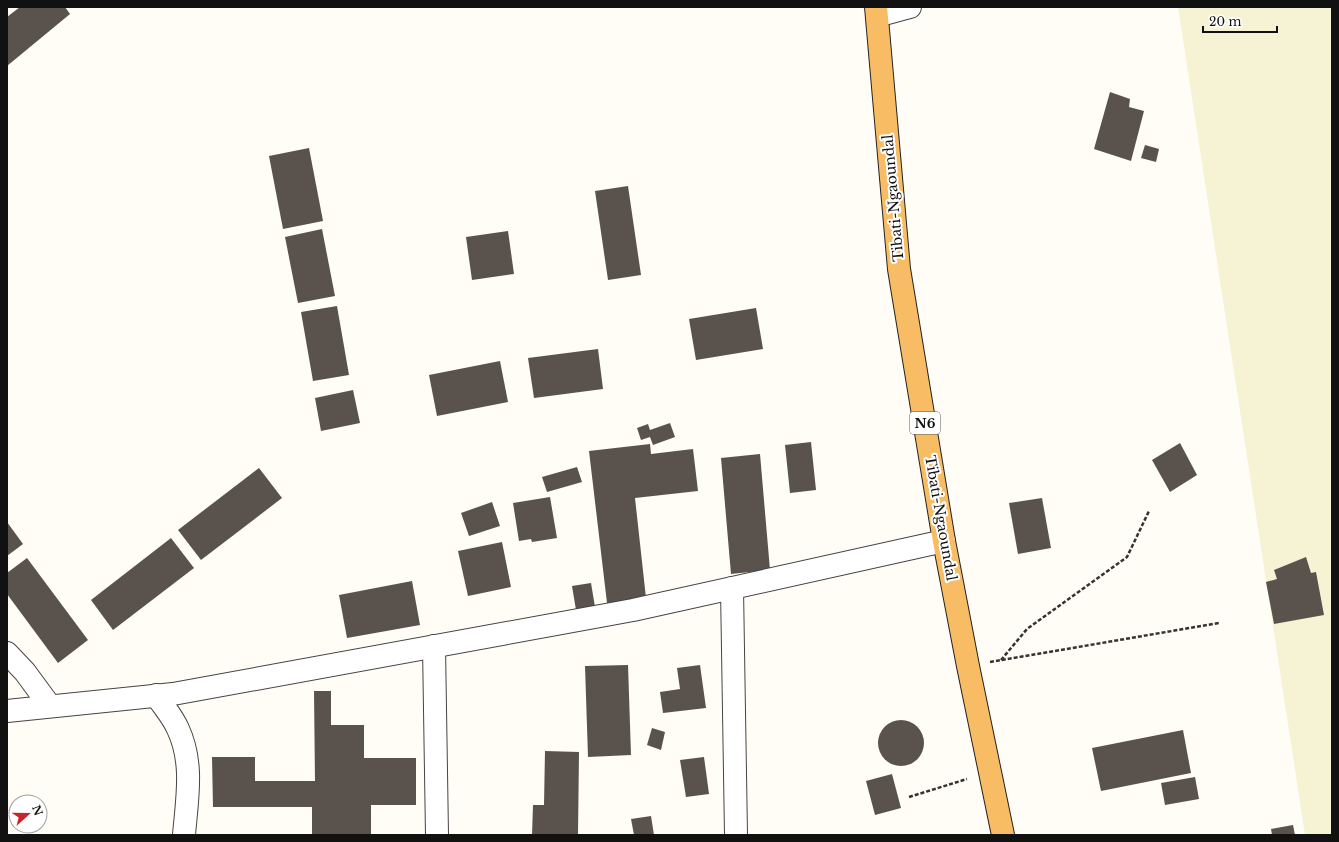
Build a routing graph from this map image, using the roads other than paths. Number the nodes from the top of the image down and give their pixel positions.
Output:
1 (910, 7) edge
2 (877, 11) edge
3 (944, 541) junction
4 (732, 588) junction
5 (434, 646) junction
6 (7, 653) edge
7 (156, 696) junction
8 (50, 706) junction
9 (7, 711) edge
10 (184, 835) edge
11 (437, 835) edge
12 (736, 835) edge
13 (1003, 835) edge

1 - 2 street
2 - 3 highway, Tibati-Ngaoundal / N6
3 - 4 street
3 - 13 highway, Tibati-Ngaoundal / N6
4 - 5 street
4 - 12 street
5 - 7 street
5 - 11 street
6 - 8 street
7 - 8 street
7 - 10 street
8 - 9 street

